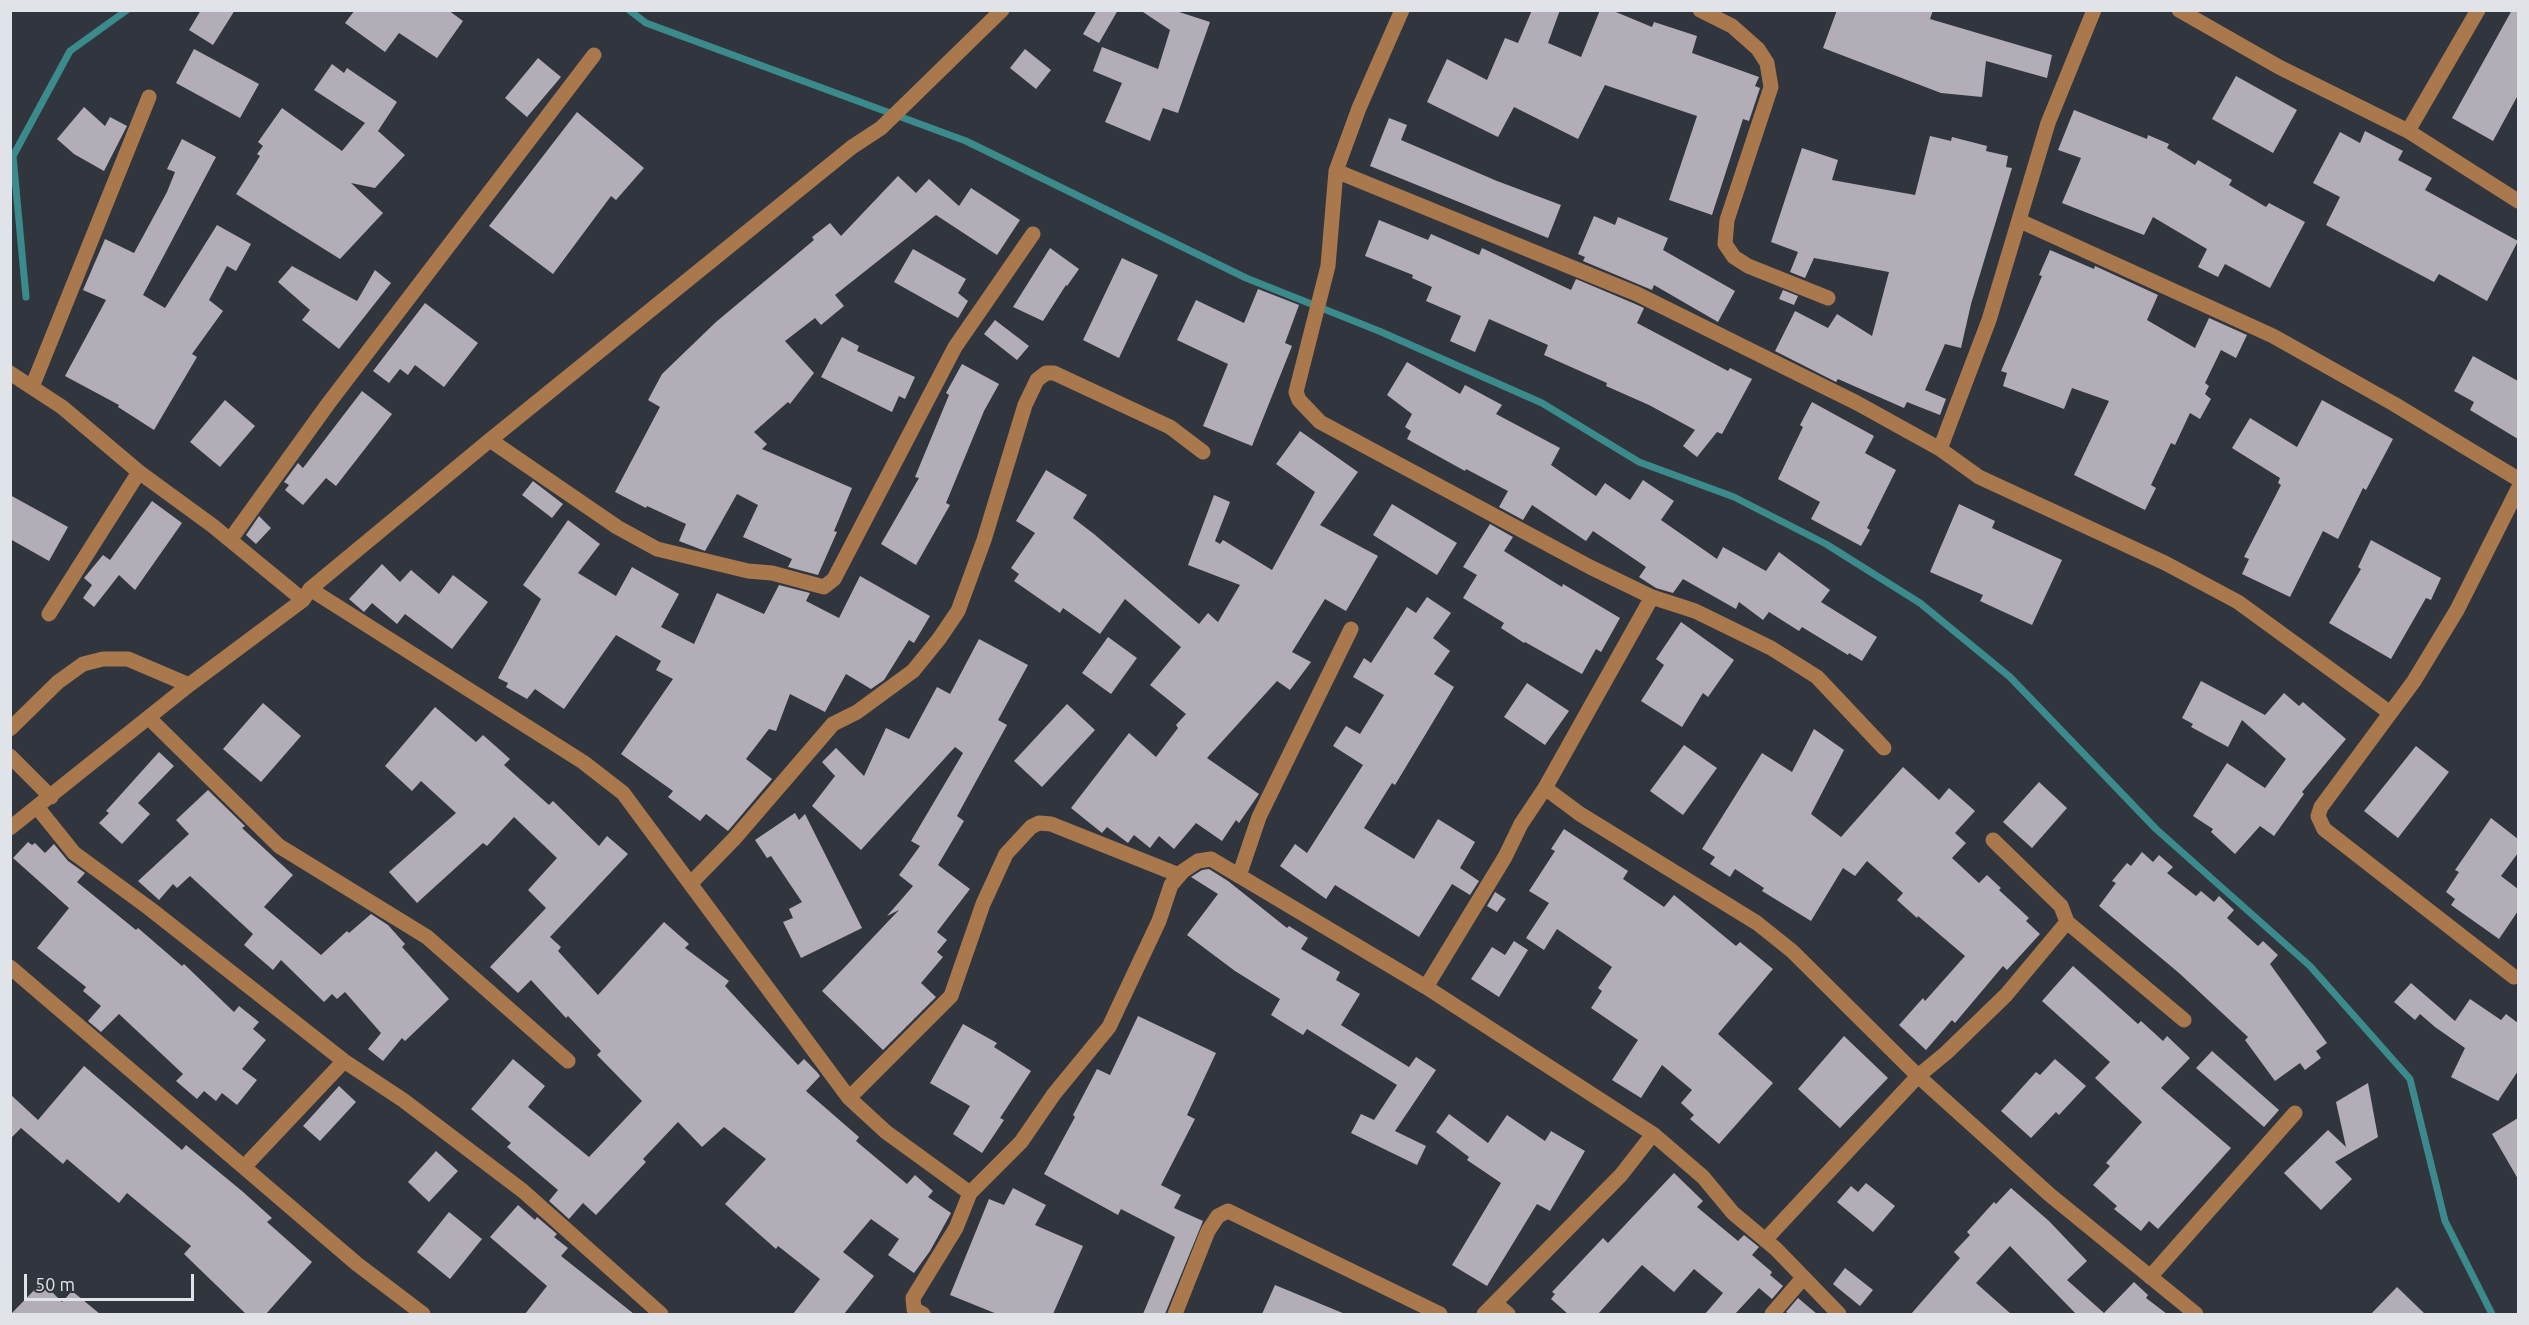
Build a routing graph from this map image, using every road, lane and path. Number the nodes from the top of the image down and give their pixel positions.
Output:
1 (1002, 10) edge
2 (1402, 10) edge
3 (1700, 10) edge
4 (2094, 10) edge
5 (2179, 10) edge
6 (2478, 10) edge
7 (594, 55) dead end
8 (149, 97) dead end
9 (2408, 131) junction
10 (1336, 171) junction
11 (2518, 201) edge
12 (2020, 221) junction
13 (1033, 234) dead end
14 (1828, 298) dead end
15 (10, 373) edge
16 (32, 387) junction
17 (490, 440) junction
18 (1940, 449) junction
19 (1203, 452) dead end
20 (139, 472) junction
21 (2518, 479) edge
22 (2518, 489) edge
23 (230, 540) junction
24 (306, 594) junction
25 (1652, 597) junction
26 (49, 614) dead end
27 (1352, 629) dead end
28 (189, 686) junction
29 (2389, 712) junction
30 (149, 718) junction
31 (10, 729) edge
32 (1884, 748) dead end
33 (10, 756) edge
34 (1545, 788) junction
35 (51, 796) junction
36 (37, 807) junction
37 (10, 828) edge
38 (1993, 840) dead end
39 (1179, 875) junction
40 (1239, 876) junction
41 (691, 883) junction
42 (2067, 922) junction
43 (10, 967) edge
44 (2514, 977) dead end
45 (1426, 987) junction
46 (2184, 1020) dead end
47 (344, 1061) junction
48 (568, 1061) dead end
49 (1918, 1076) junction
50 (849, 1098) junction
51 (2295, 1113) dead end
52 (1653, 1134) junction
53 (243, 1167) junction
54 (970, 1193) junction
55 (1765, 1240) junction
56 (2150, 1277) junction
57 (1803, 1278) junction
58 (1495, 1303) junction
59 (423, 1314) edge
60 (661, 1314) edge
61 (923, 1314) edge
62 (1174, 1314) edge
63 (1440, 1314) edge
64 (1484, 1314) edge
65 (1508, 1314) edge
66 (1772, 1314) edge
67 (1839, 1314) edge
68 (2196, 1314) edge

1 - 17 street
2 - 10 street
3 - 14 street
4 - 12 street
5 - 9 street
6 - 9 street
7 - 23 street
8 - 16 street
9 - 11 street
10 - 18 street
10 - 25 street
12 - 18 street
12 - 21 street
13 - 17 street
15 - 16 street
16 - 20 street
17 - 24 street
18 - 29 street
19 - 41 street
20 - 23 street
20 - 26 street
22 - 29 street
23 - 24 street
24 - 28 street
24 - 41 street
25 - 32 street
25 - 34 street
27 - 40 street
28 - 30 street
28 - 31 street
29 - 44 street
30 - 35 street
30 - 48 street
33 - 35 street
34 - 45 street
34 - 49 street
35 - 36 street
36 - 37 street
36 - 47 street
38 - 42 street
39 - 40 street
39 - 50 street
39 - 54 street
40 - 45 street
41 - 50 street
42 - 46 street
42 - 49 street
43 - 53 street
45 - 52 street
47 - 53 street
47 - 60 street
49 - 55 street
49 - 56 street
50 - 54 street
51 - 56 street
52 - 55 street
52 - 58 street
53 - 59 street
54 - 61 street
55 - 57 street
56 - 68 street
57 - 66 street
57 - 67 street
58 - 64 street
58 - 65 street
62 - 63 street

